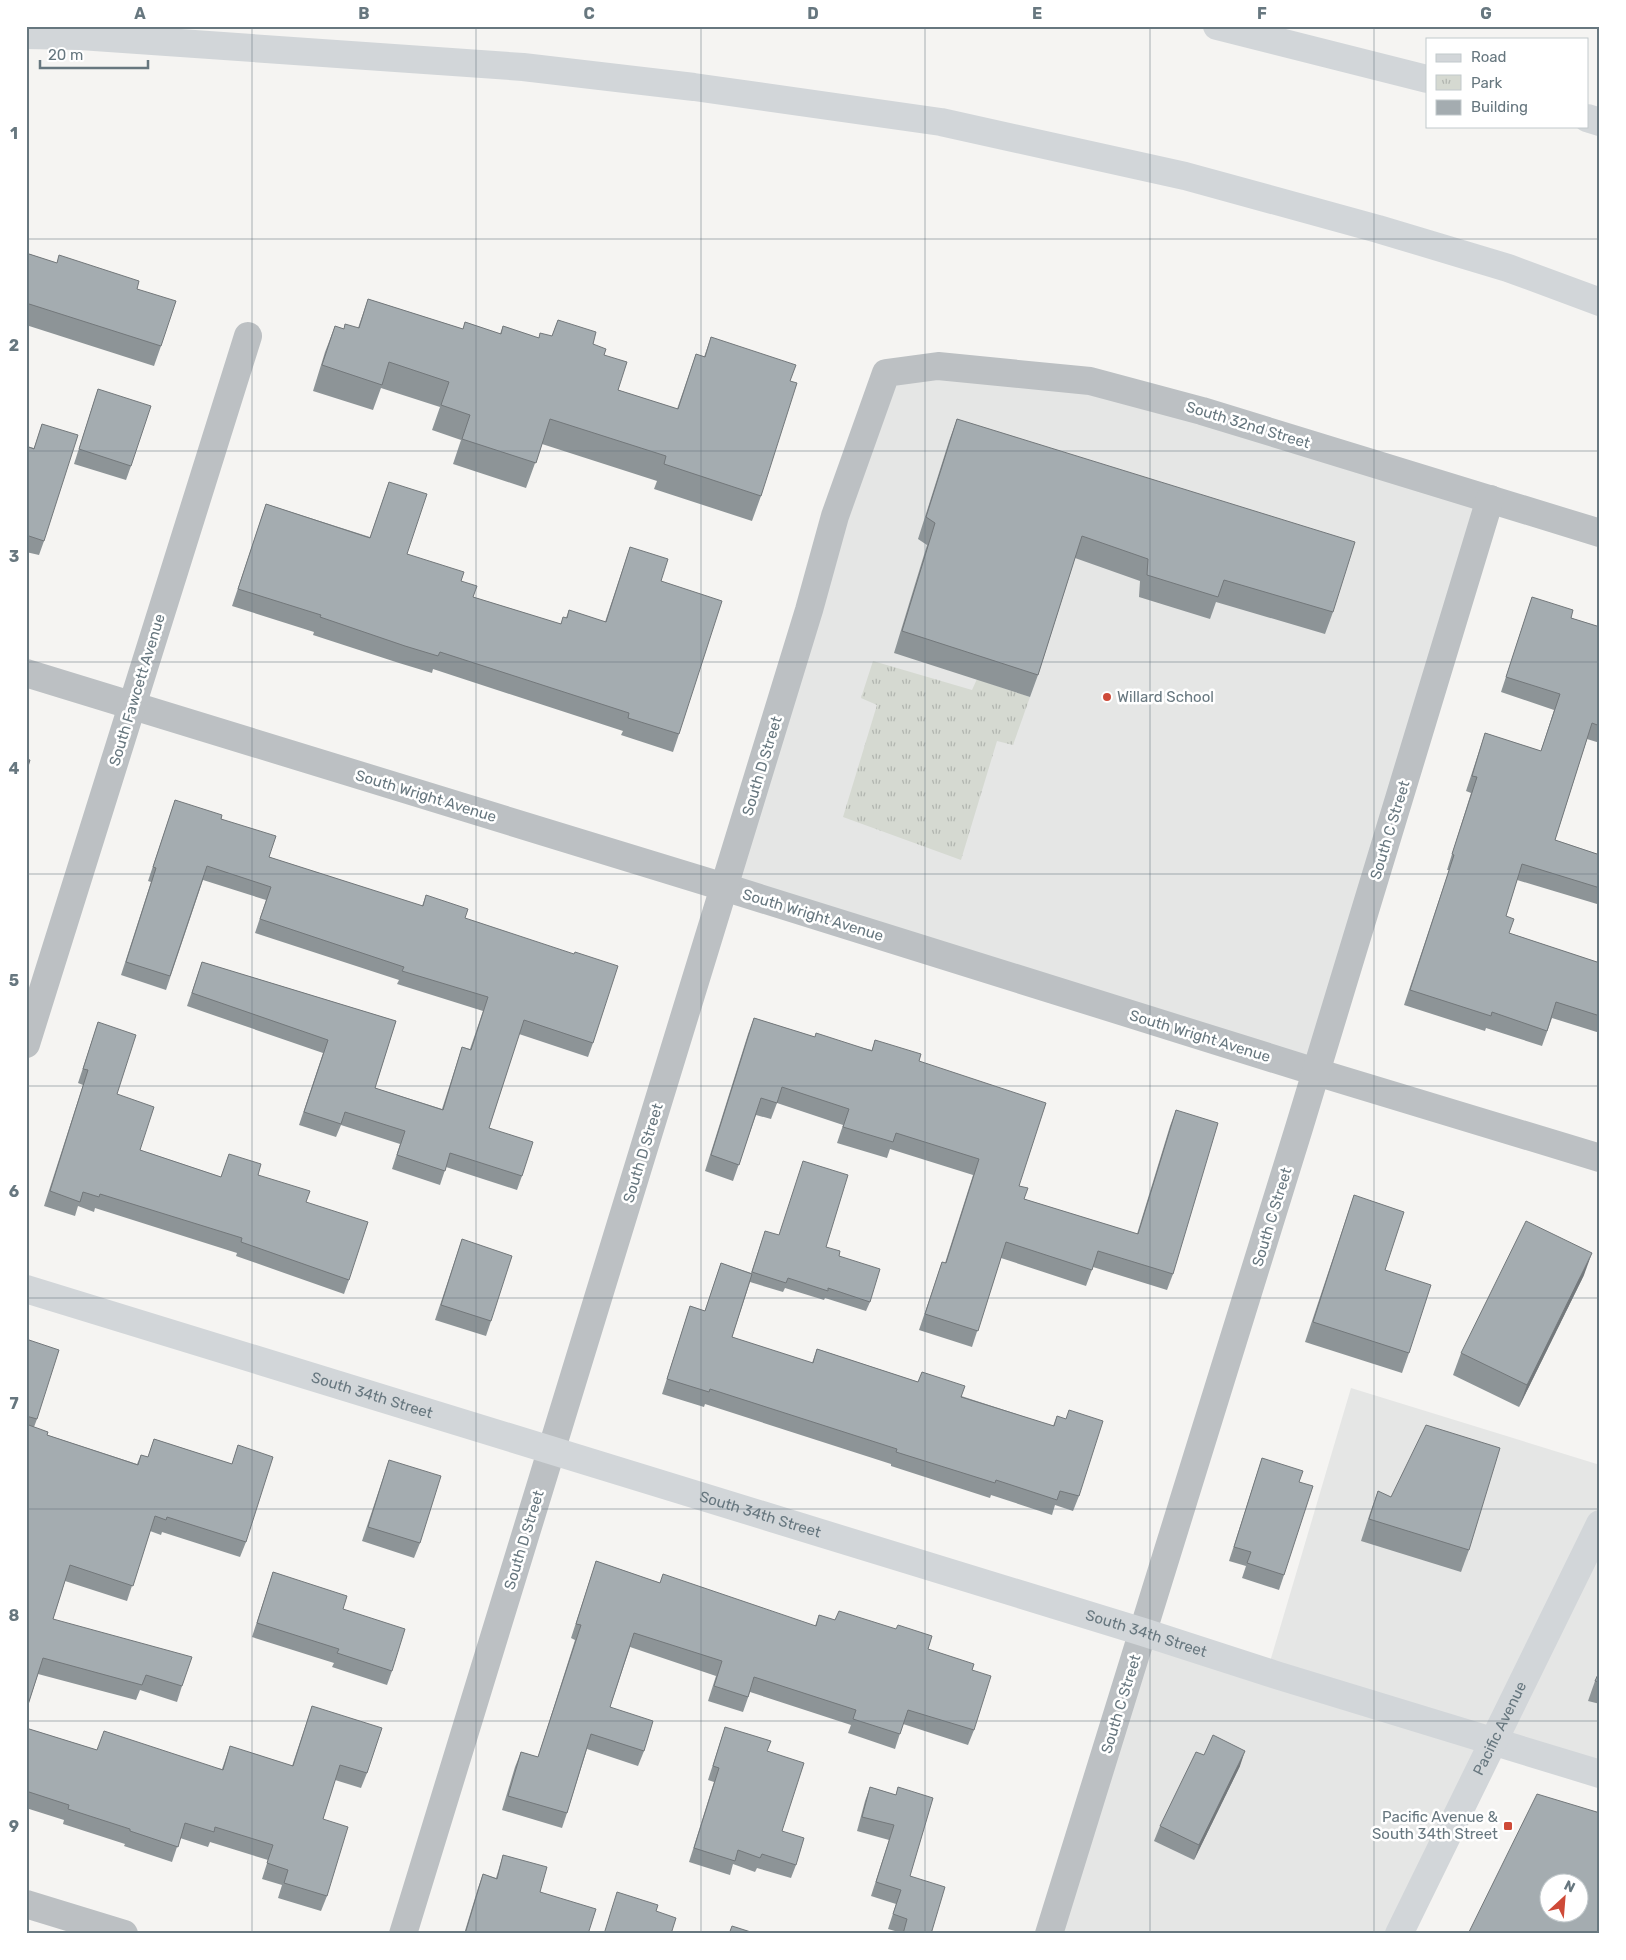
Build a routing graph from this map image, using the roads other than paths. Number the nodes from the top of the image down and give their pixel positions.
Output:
1 (1217, 26) edge
2 (26, 35) edge
3 (1426, 78) edge
4 (1588, 118) edge
5 (1600, 122) edge
6 (1600, 302) edge
7 (248, 336) dead end
8 (886, 373) joint
9 (1490, 499) junction
10 (1600, 533) edge
11 (26, 673) edge
12 (132, 706) junction
13 (724, 887) junction
14 (26, 1044) edge
15 (1316, 1072) junction
16 (1600, 1158) edge
17 (26, 1289) edge
18 (551, 1450) junction
19 (1600, 1524) edge
20 (1143, 1632) junction
21 (1493, 1740) junction
22 (1600, 1774) edge
23 (26, 1904) edge
24 (124, 1934) edge
25 (402, 1934) edge
26 (1049, 1934) edge
27 (1399, 1934) edge

1 - 3 main road
2 - 6 main road
4 - 5 main road
7 - 12 street, South Fawcett Avenue
8 - 9 street, South 32nd Street
8 - 13 street, South D Street
9 - 10 street, South 32nd Street
9 - 15 street, South C Street
11 - 12 street, South Wright Avenue
12 - 13 street, South Wright Avenue
12 - 14 street, South Fawcett Avenue
13 - 15 street, South Wright Avenue
13 - 18 street, South D Street
15 - 16 street, South Wright Avenue
15 - 20 street, South C Street
17 - 18 main road, South 34th Street
18 - 20 main road, South 34th Street
18 - 25 street, South D Street
19 - 21 main road, Pacific Avenue
20 - 21 main road, South 34th Street
20 - 26 street, South C Street
21 - 22 main road, South 34th Street
21 - 27 main road, Pacific Avenue
23 - 24 street

